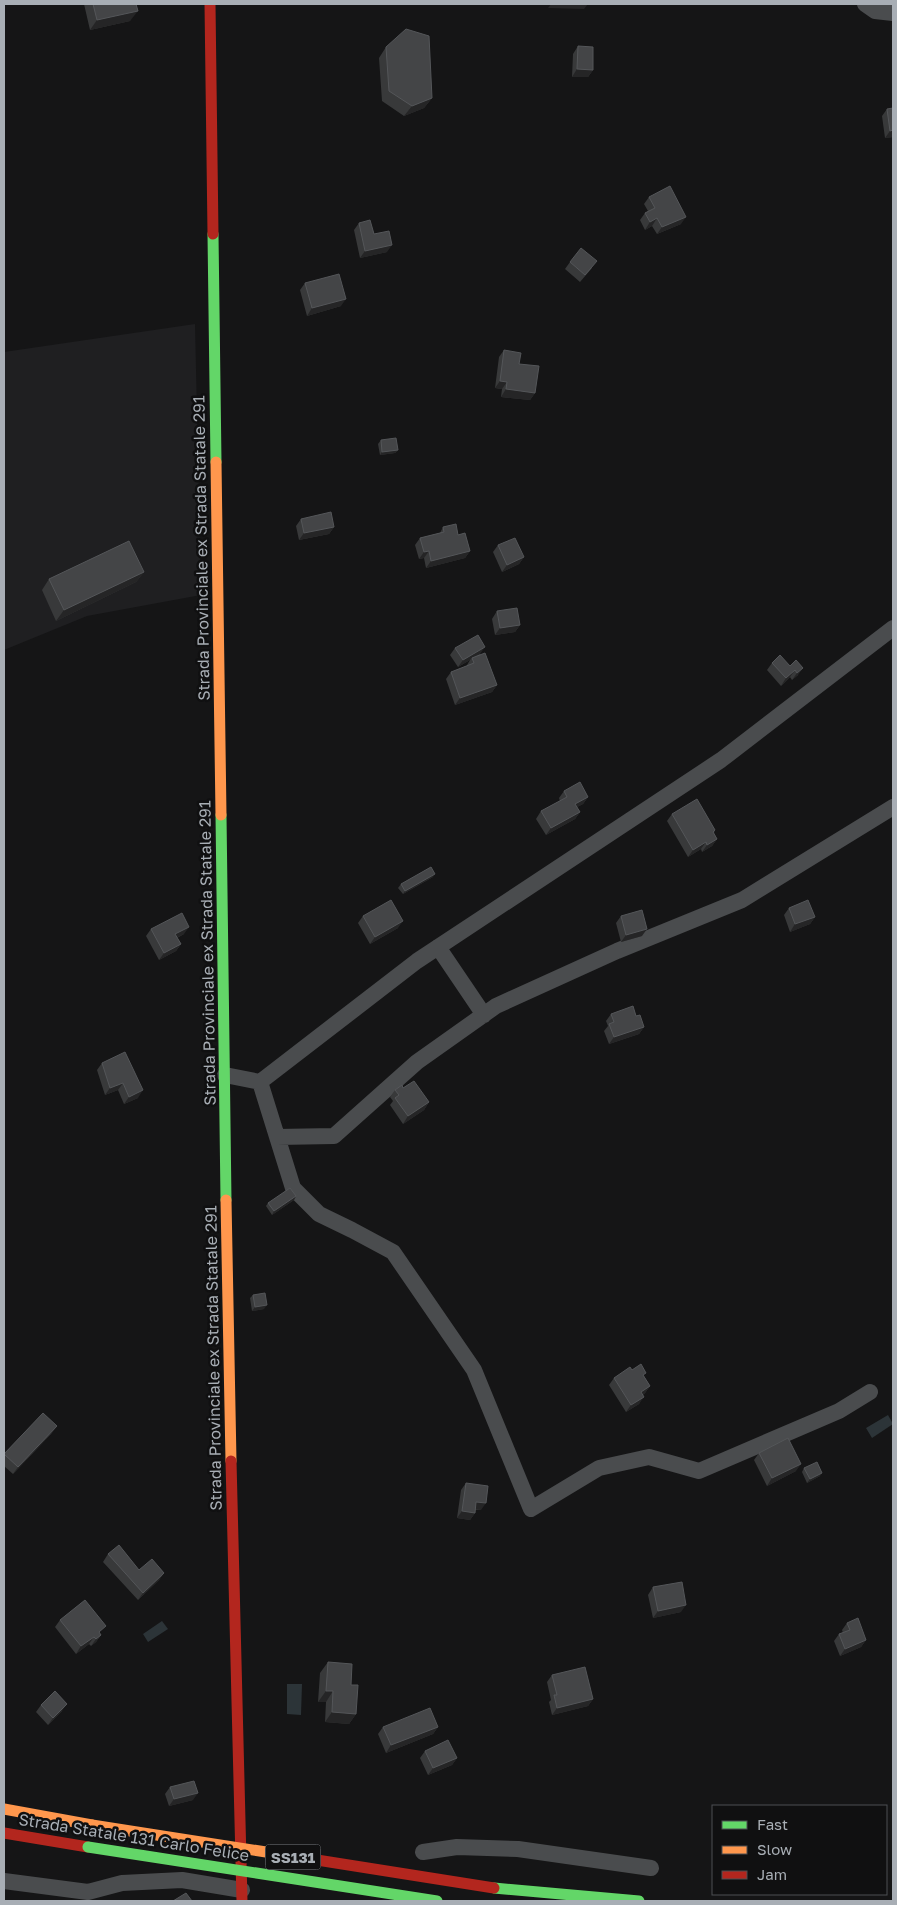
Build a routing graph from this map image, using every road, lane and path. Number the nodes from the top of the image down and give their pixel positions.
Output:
1 (210, 4) edge
2 (865, 4) edge
3 (893, 13) edge
4 (893, 628) edge
5 (893, 807) edge
6 (438, 947) junction
7 (484, 1014) junction
8 (225, 1076) junction
9 (260, 1082) junction
10 (277, 1137) junction
11 (870, 1392) dead end
12 (4, 1809) edge
13 (4, 1833) edge
14 (423, 1852) dead end
15 (651, 1868) dead end
16 (4, 1881) edge
17 (242, 1896) edge
18 (437, 1901) edge
19 (639, 1901) edge

1 - 8 main road, Strada Provinciale ex Strada Statale 291
2 - 3 street
4 - 6 street
5 - 7 street
6 - 7 street
6 - 9 street
7 - 10 street
8 - 9 street
8 - 17 main road, Strada Provinciale ex Strada Statale 291
9 - 10 street
10 - 11 street
12 - 19 main road, Strada Statale 131 Carlo Felice / SS131, bridge
13 - 18 main road, Strada Statale 131 Carlo Felice / SS131, bridge
14 - 15 street
16 - 17 street

